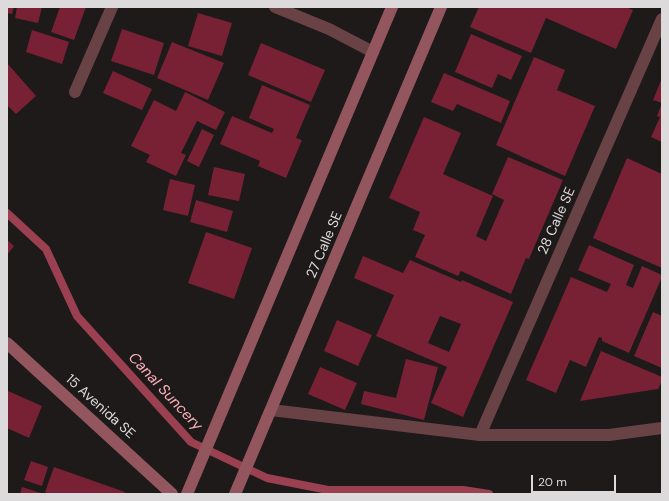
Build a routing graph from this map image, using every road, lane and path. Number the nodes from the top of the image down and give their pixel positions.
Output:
1 (112, 7) edge
2 (275, 7) edge
3 (392, 7) edge
4 (441, 7) edge
5 (662, 19) edge
6 (373, 52) junction
7 (75, 92) dead end
8 (7, 343) edge
9 (271, 410) junction
10 (662, 428) edge
11 (480, 435) junction
12 (189, 490) edge
13 (172, 494) edge
14 (235, 494) edge

1 - 7 street
2 - 6 street
3 - 6 main road
4 - 9 main road, 27 Calle SE
5 - 11 street, 28 Calle SE
6 - 12 main road
8 - 13 main road, 15 Avenida SE
9 - 11 street
9 - 14 main road, 27 Calle SE
10 - 11 street

